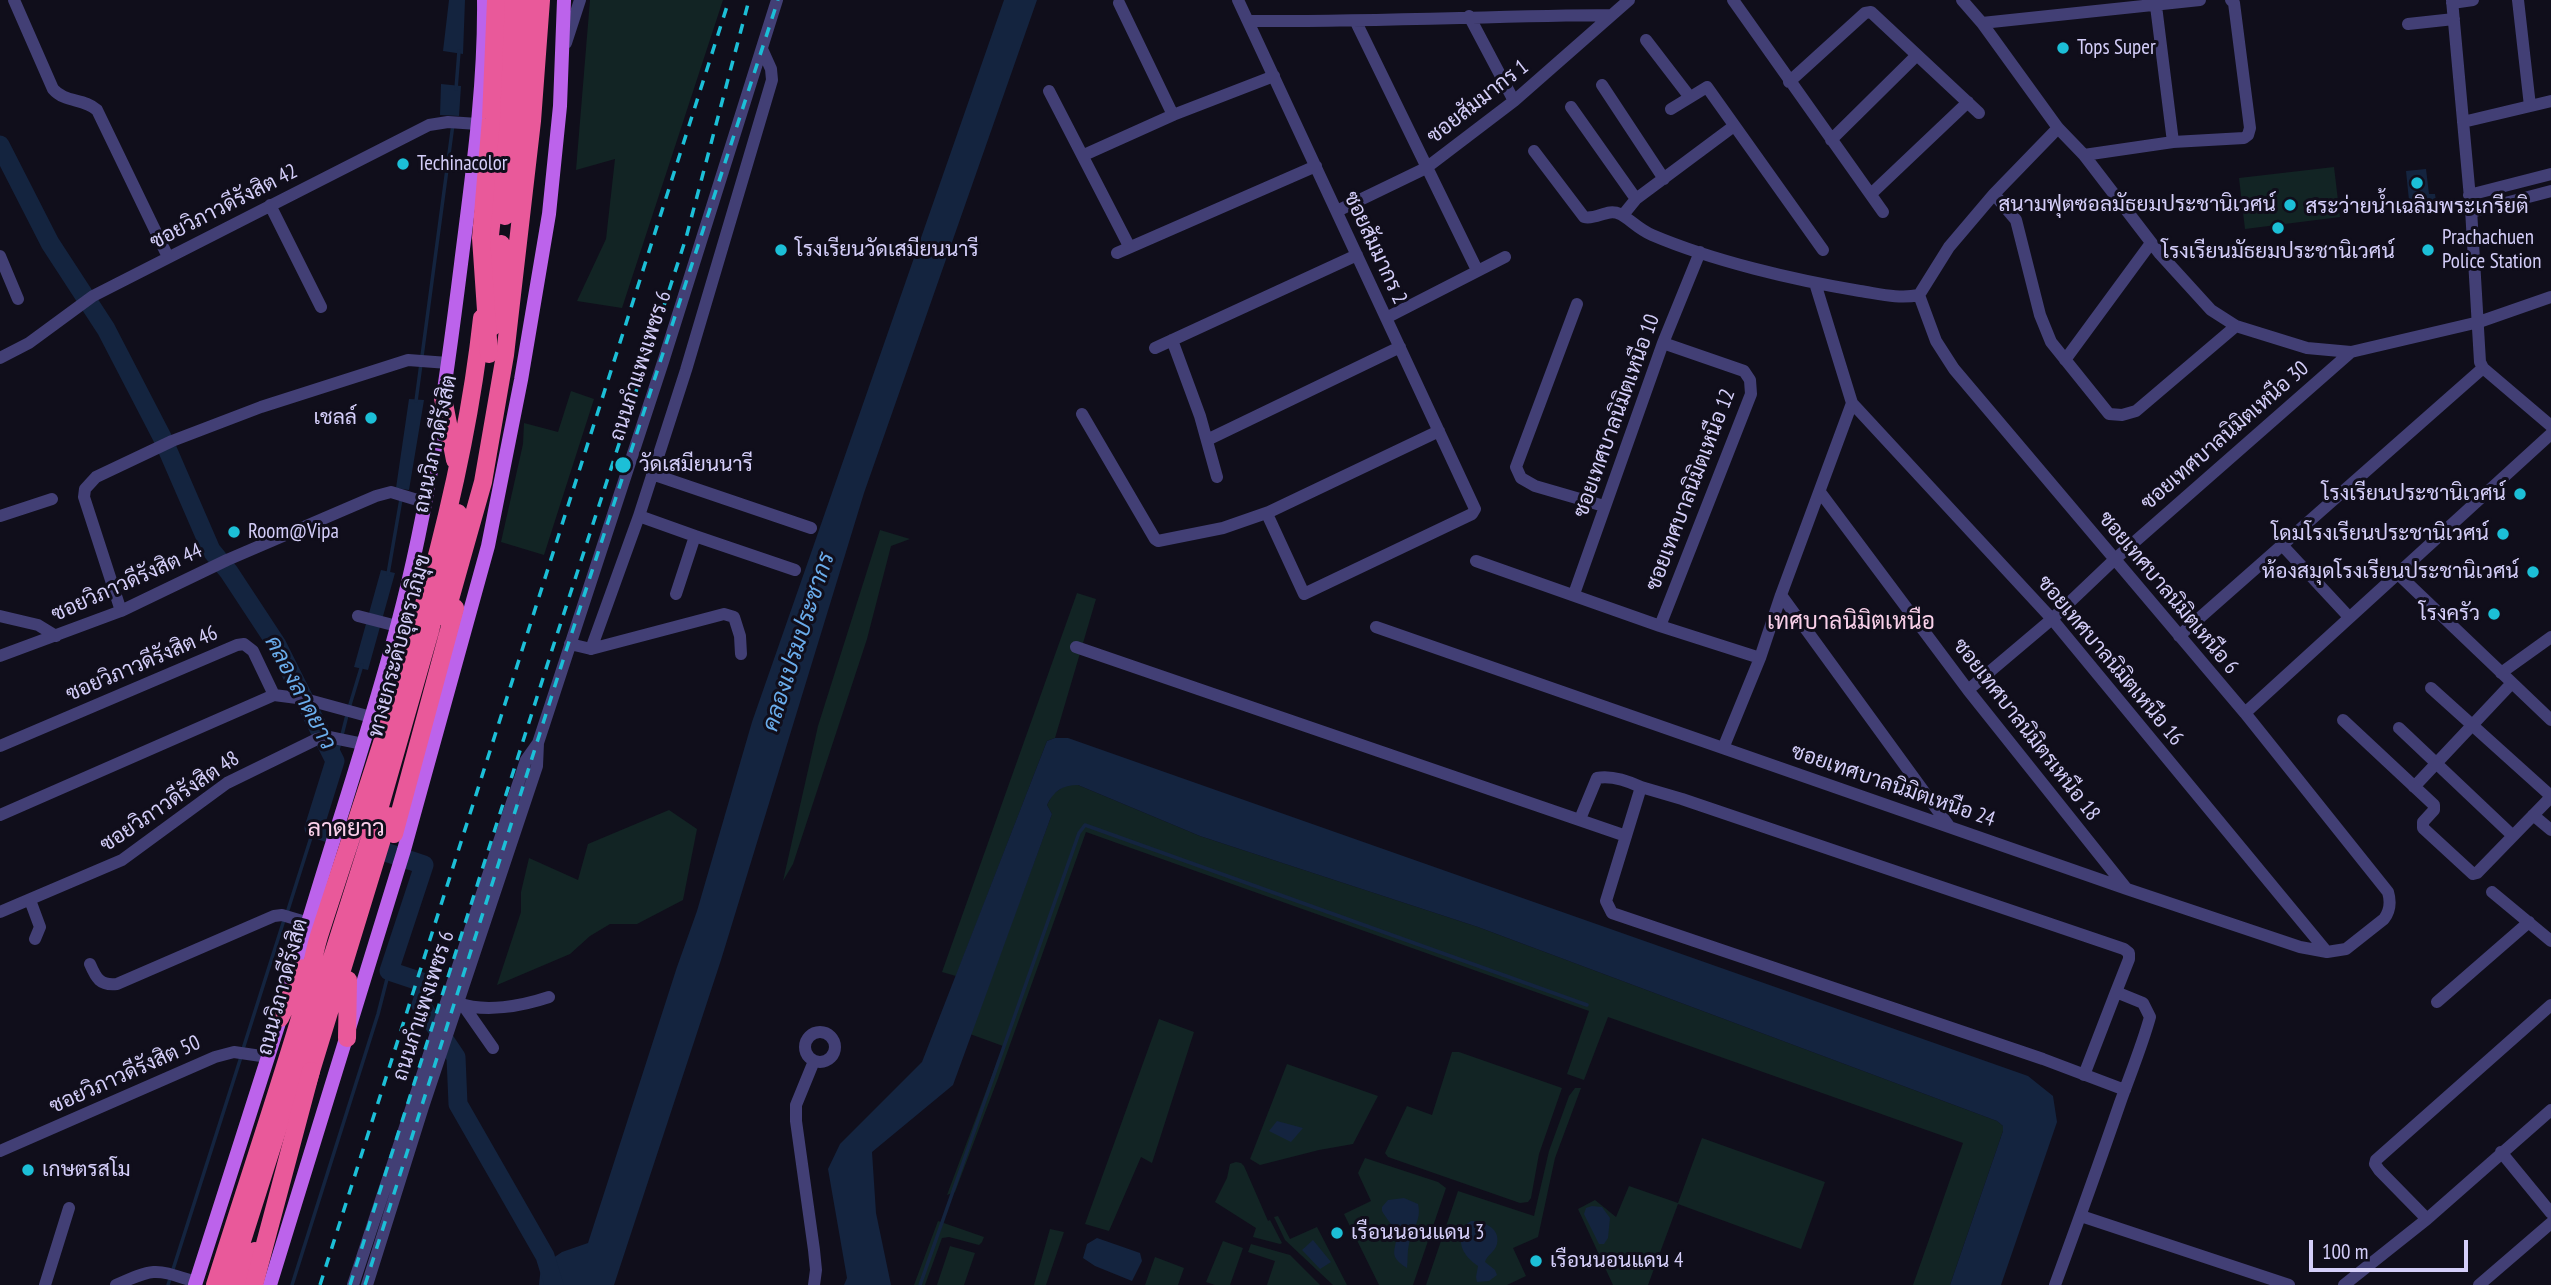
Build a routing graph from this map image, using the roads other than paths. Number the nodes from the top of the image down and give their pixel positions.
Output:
1 (14, 0) edge
2 (511, 0) edge
3 (526, 0) edge
4 (541, 0) edge
5 (547, 0) edge
6 (564, 0) edge
7 (580, 0) edge
8 (778, 0) edge
9 (1238, 0) edge
10 (1629, 0) edge
11 (1733, 0) edge
12 (1962, 0) edge
13 (2200, 0) edge
14 (2231, 0) edge
15 (2473, 0) edge
16 (2518, 0) edge
17 (2452, 2) edge
18 (489, 4) edge
19 (1119, 4) dead end
20 (2156, 6) junction
21 (1611, 15) junction
22 (1469, 16) junction
23 (2454, 19) junction
24 (1248, 21) junction
25 (1356, 22) junction
26 (1982, 23) junction
27 (2408, 24) dead end
28 (1646, 40) dead end
29 (762, 49) junction
30 (563, 51) junction
31 (1917, 55) junction
32 (1274, 76) junction
33 (1789, 82) junction
34 (1602, 85) dead end
35 (1049, 91) dead end
36 (1689, 96) junction
37 (1514, 101) junction
38 (2551, 101) edge
39 (1968, 102) junction
40 (2530, 106) junction
41 (1571, 107) dead end
42 (1671, 109) dead end
43 (1979, 113) dead end
44 (1173, 115) junction
45 (2463, 122) junction
46 (478, 124) junction
47 (1734, 126) junction
48 (2058, 128) junction
49 (1832, 140) junction
50 (2173, 142) junction
51 (1534, 151) dead end
52 (1083, 155) junction
53 (2084, 155) junction
54 (1316, 166) junction
55 (1426, 168) junction
56 (2551, 174) edge
57 (1664, 179) junction
58 (2551, 191) edge
59 (1871, 194) junction
60 (1994, 194) junction
61 (2469, 195) junction
62 (1636, 200) junction
63 (270, 205) junction
64 (1337, 211) junction
65 (1883, 212) dead end
66 (2471, 212) junction
67 (1623, 215) junction
68 (2151, 243) junction
69 (1129, 246) junction
70 (1823, 250) dead end
71 (1700, 252) junction
72 (1116, 253) dead end
73 (1357, 255) junction
74 (0, 256) edge
75 (168, 257) junction
76 (1505, 257) dead end
77 (1477, 270) junction
78 (1815, 284) junction
79 (5, 286) edge
80 (1919, 295) junction
81 (2550, 298) edge
82 (18, 299) dead end
83 (1577, 304) dead end
84 (321, 307) dead end
85 (1386, 318) junction
86 (2479, 322) junction
87 (2236, 326) junction
88 (1172, 340) junction
89 (1663, 343) junction
90 (1400, 347) junction
91 (1155, 348) dead end
92 (2351, 352) junction
93 (489, 354) junction
94 (0, 358) edge
95 (2065, 360) junction
96 (448, 363) junction
97 (2483, 368) junction
98 (443, 398) junction
99 (1852, 403) junction
100 (1082, 414) dead end
101 (2551, 426) edge
102 (1439, 431) junction
103 (2551, 433) edge
104 (1207, 440) junction
105 (457, 470) junction
106 (652, 474) junction
107 (1217, 477) dead end
108 (1820, 492) junction
109 (51, 499) dead end
110 (424, 502) junction
111 (1604, 506) junction
112 (1269, 512) junction
113 (0, 516) edge
114 (639, 516) junction
115 (811, 528) dead end
116 (695, 536) junction
117 (2282, 545) junction
118 (2114, 560) junction
119 (1476, 561) dead end
120 (795, 570) dead end
121 (2397, 573) junction
122 (676, 594) dead end
123 (1574, 594) junction
124 (1781, 595) junction
125 (121, 611) junction
126 (0, 616) edge
127 (360, 616) dead end
128 (2349, 617) junction
129 (2052, 619) junction
130 (392, 624) junction
131 (1660, 626) junction
132 (1376, 627) dead end
133 (56, 636) junction
134 (2179, 636) junction
135 (2551, 637) edge
136 (570, 644) junction
137 (1076, 647) dead end
138 (591, 649) junction
139 (741, 653) dead end
140 (0, 656) edge
141 (1760, 658) junction
142 (2501, 673) junction
143 (2511, 684) junction
144 (2431, 688) dead end
145 (1968, 690) junction
146 (274, 695) junction
147 (2245, 713) junction
148 (372, 717) junction
149 (2343, 720) dead end
150 (2551, 720) edge
151 (2472, 724) junction
152 (2399, 728) dead end
153 (538, 743) junction
154 (363, 744) junction
155 (0, 746) edge
156 (1724, 747) junction
157 (2437, 762) junction
158 (2414, 787) junction
159 (1641, 788) junction
160 (2551, 797) edge
161 (1, 813) edge
162 (2533, 815) junction
163 (1580, 819) junction
164 (1950, 826) junction
165 (2551, 830) edge
166 (1626, 836) junction
167 (2513, 836) junction
168 (343, 839) junction
169 (395, 856) junction
170 (2127, 889) junction
171 (2492, 892) dead end
172 (30, 900) junction
173 (0, 912) edge
174 (2529, 922) junction
175 (309, 923) junction
176 (35, 939) dead end
177 (318, 939) junction
178 (2551, 941) edge
179 (2327, 952) junction
180 (90, 964) dead end
181 (348, 980) junction
182 (2116, 992) junction
183 (549, 997) dead end
184 (2437, 1002) dead end
185 (460, 1004) junction
186 (2551, 1005) edge
187 (280, 1018) junction
188 (444, 1024) junction
189 (347, 1038) junction
190 (493, 1048) dead end
191 (434, 1055) junction
192 (268, 1057) junction
193 (814, 1061) dead end
194 (311, 1071) junction
195 (2084, 1075) junction
196 (2125, 1090) junction
197 (2551, 1110) edge
198 (0, 1151) edge
199 (2501, 1152) junction
200 (296, 1204) junction
201 (69, 1208) dead end
202 (2551, 1213) edge
203 (2081, 1216) junction
204 (2427, 1219) junction
205 (2551, 1223) edge
206 (195, 1283) edge
207 (2349, 1284) edge
208 (45, 1285) edge
209 (116, 1285) edge
210 (215, 1285) edge
211 (228, 1285) edge
212 (244, 1285) edge
213 (254, 1285) edge
214 (270, 1285) edge
215 (278, 1285) edge
216 (353, 1285) edge
217 (367, 1285) edge
218 (814, 1285) edge
219 (2055, 1285) edge
220 (2289, 1285) edge
221 (2479, 1285) edge

1 - 75 street
2 - 105 highway, ถนนวิภาวดีรังสิต
3 - 93 highway, ทางยกระดับอุตราภิมุข, bridge
4 - 194 highway, ทางยกระดับอุตราภิมุข
5 - 169 highway
6 - 30 main road
7 - 30 street
8 - 29 street, ถนนกำแพงเพชร 6
9 - 24 street, ซอยสัมมากร 2
10 - 21 street, ซอยสัมมากร 1
11 - 33 street
12 - 26 street
13 - 20 street
14 - 50 street
15 - 17 street
16 - 40 street
17 - 23 street
18 - 46 main road, ถนนวิภาวดีรังสิต
18 - 93 highway, bridge
19 - 44 street
20 - 26 street
20 - 50 street
21 - 22 street
21 - 37 street, ซอยสัมมากร 1
22 - 25 street
22 - 37 street
23 - 27 street
23 - 45 street
24 - 25 street
24 - 32 street, ซอยสัมมากร 2
25 - 55 street
26 - 48 street
28 - 36 street
29 - 106 street
29 - 136 street, ถนนกำแพงเพชร 6
30 - 169 main road
31 - 33 street
31 - 39 street
31 - 49 street
32 - 44 street
32 - 54 street, ซอยสัมมากร 2
33 - 49 street
34 - 57 street
35 - 52 street
36 - 42 street
36 - 47 street
37 - 55 street, ซอยสัมมากร 1
38 - 40 street
39 - 43 street
39 - 59 street
40 - 45 street
41 - 62 street
44 - 52 street
45 - 61 street
46 - 63 street, ซอยวิภาวดีรังสิต 42
46 - 96 main road, ถนนวิภาวดีรังสิต
47 - 57 street
47 - 70 street
48 - 53 street
48 - 60 street
49 - 59 street
50 - 53 street
51 - 67 street
52 - 69 street
53 - 68 street
54 - 64 street, ซอยสัมมากร 2
54 - 69 street
55 - 64 street, ซอยสัมมากร 1
55 - 77 street
56 - 61 street
57 - 62 street
58 - 66 street
59 - 65 street
60 - 80 street
60 - 95 street
61 - 66 street
62 - 67 street
63 - 75 street, ซอยวิภาวดีรังสิต 42
63 - 84 street
64 - 73 street, ซอยสัมมากร 2
66 - 86 street
67 - 71 street
68 - 87 street
68 - 95 street
69 - 72 street
71 - 78 street
71 - 89 street, ซอยเทศบาลนิมิตเหนือ 10
73 - 85 street, ซอยสัมมากร 2
73 - 88 street
74 - 79 street
75 - 94 street, ซอยวิภาวดีรังสิต 42
76 - 77 street
77 - 85 street
78 - 80 street
78 - 99 street
79 - 82 street
80 - 118 street, ซอยเทศบาลนิมิตเหนือ 6
81 - 86 street
83 - 111 street
85 - 90 street, ซอยสัมมากร 2
86 - 92 street
86 - 97 street
87 - 92 street
87 - 95 street
88 - 91 street
88 - 104 street
89 - 111 street, ซอยเทศบาลนิมิตเหนือ 10
89 - 131 street, ซอยเทศบาลนิมิตเหนือ 12
90 - 102 street, ซอยสัมมากร 2
90 - 104 street
92 - 118 street, ซอยเทศบาลนิมิตเหนือ 30
93 - 211 highway, ทางยกระดับอุตราภิมุข
96 - 98 main road, ถนนวิภาวดีรังสิต
96 - 125 street
97 - 101 street
97 - 117 street
98 - 105 highway
98 - 110 main road, ถนนวิภาวดีรังสิต
99 - 108 street
99 - 129 street, ซอยเทศบาลนิมิตเหนือ 16
100 - 112 street
102 - 112 street
102 - 112 street, ซอยสัมมากร 2
103 - 121 street
104 - 107 street
105 - 168 highway, ถนนวิภาวดีรังสิต
106 - 114 street
106 - 115 street
108 - 124 street
108 - 145 street, ซอยเทศบาลนิมิตรเหนือ 18
109 - 113 street
110 - 125 street, ซอยวิภาวดีรังสิต 44
110 - 130 main road, ถนนวิภาวดีรังสิต
111 - 123 street, ซอยเทศบาลนิมิตเหนือ 10
114 - 116 street
114 - 138 street
116 - 120 street
116 - 122 street
117 - 128 street
117 - 134 street
118 - 129 street, ซอยเทศบาลนิมิตเหนือ 30
118 - 134 street, ซอยเทศบาลนิมิตเหนือ 6
119 - 123 street
121 - 128 street
121 - 142 street
123 - 131 street
124 - 141 street
124 - 164 street
125 - 133 street, ซอยวิภาวดีรังสิต 44
126 - 133 street
127 - 130 street
128 - 147 street
129 - 145 street, ซอยเทศบาลนิมิตเหนือ 30
129 - 179 street, ซอยเทศบาลนิมิตเหนือ 16
130 - 148 main road, ถนนวิภาวดีรังสิต
131 - 141 street
132 - 156 street, ซอยเทศบาลนิมิตเหนือ 24
133 - 140 street, ซอยวิภาวดีรังสิต 44
134 - 147 street, ซอยเทศบาลนิมิตเหนือ 6
135 - 142 street
136 - 138 street
136 - 153 street, ถนนกำแพงเพชร 6
137 - 163 street
138 - 139 street
141 - 156 street
142 - 143 street
143 - 150 street
143 - 151 street
144 - 151 street
145 - 170 street, ซอยเทศบาลนิมิตรเหนือ 18
146 - 148 street
146 - 155 street, ซอยวิภาวดีรังสิต 46
146 - 161 street
147 - 179 street, ซอยเทศบาลนิมิตเหนือ 6
148 - 154 main road, ถนนวิภาวดีรังสิต
149 - 158 street
151 - 157 street
151 - 160 street
152 - 157 street
153 - 185 street, ถนนกำแพงเพชร 6
153 - 188 street, ถนนกำแพงเพชร 6
154 - 168 main road, ถนนวิภาวดีรังสิต
154 - 172 street, ซอยวิภาวดีรังสิต 48
156 - 164 street, ซอยเทศบาลนิมิตเหนือ 24
157 - 158 street
157 - 167 street
158 - 167 street
159 - 163 street
159 - 166 street
159 - 182 street
160 - 162 street
162 - 165 street
162 - 167 street
163 - 166 street
164 - 170 street, ซอยเทศบาลนิมิตเหนือ 24
166 - 195 street
168 - 175 main road, ถนนวิภาวดีรังสิต
168 - 177 highway, ถนนวิภาวดีรังสิต
169 - 181 highway
169 - 189 main road
170 - 179 street, ซอยเทศบาลนิมิตเหนือ 24
171 - 174 street
172 - 173 street, ซอยวิภาวดีรังสิต 48
172 - 176 street
174 - 178 street
174 - 184 street
175 - 180 street
175 - 187 main road, ถนนวิภาวดีรังสิต
177 - 187 highway
177 - 210 highway, ถนนวิภาวดีรังสิต
181 - 189 highway
181 - 213 highway
182 - 195 street
182 - 196 street
183 - 185 street
185 - 188 street, ถนนกำแพงเพชร 6
185 - 190 street
186 - 204 street
187 - 192 main road, ถนนวิภาวดีรังสิต
188 - 191 street, ถนนกำแพงเพชร 6
189 - 200 main road
191 - 216 street, ถนนกำแพงเพชร 6
191 - 217 street, ถนนกำแพงเพชร 6
192 - 198 street, ซอยวิภาวดีรังสิต 50
192 - 206 main road, ถนนวิภาวดีรังสิต
193 - 218 street
194 - 212 highway, ทางยกระดับอุตราภิมุข, bridge
194 - 213 highway, bridge
195 - 196 street
196 - 203 street
197 - 199 street
199 - 202 street
199 - 204 street
200 - 214 main road
200 - 215 main road
201 - 208 street
203 - 219 street
203 - 220 street
204 - 207 street
205 - 221 street
206 - 209 street

